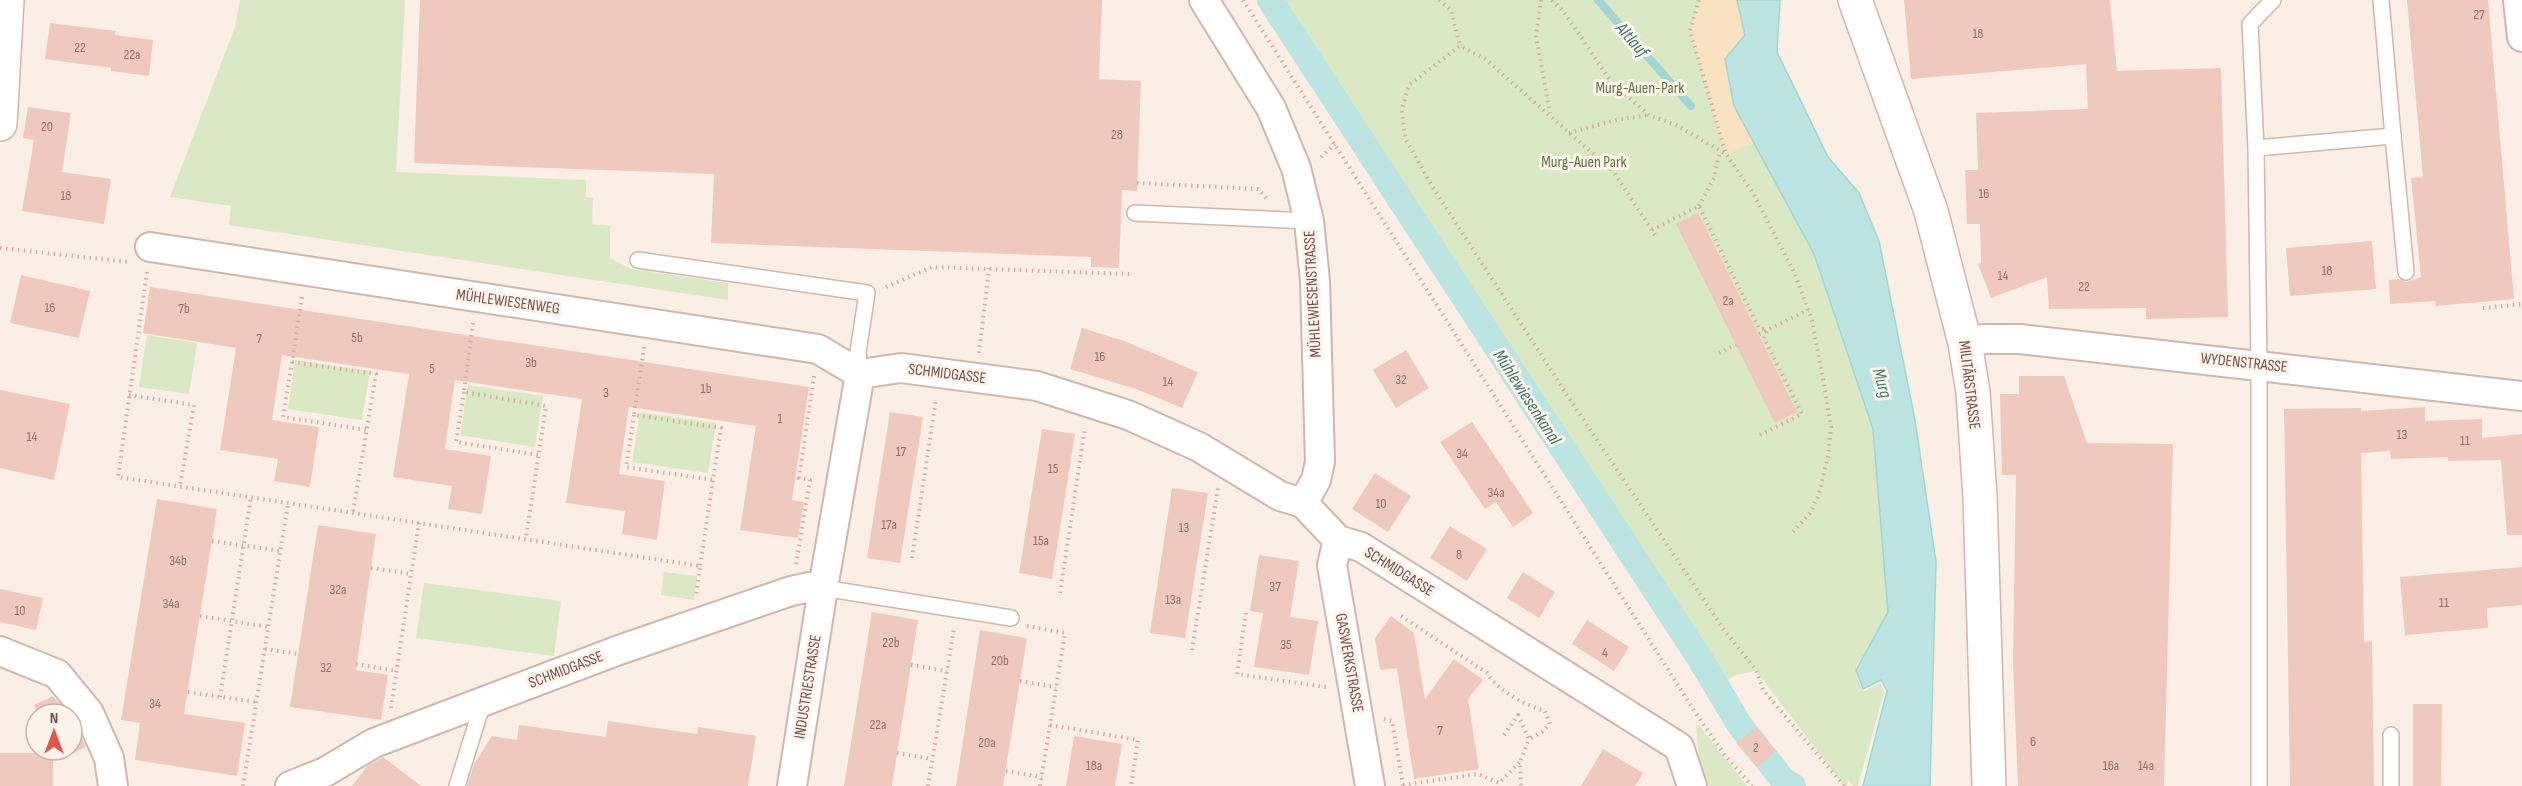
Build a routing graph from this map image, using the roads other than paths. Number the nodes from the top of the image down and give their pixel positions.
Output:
1 (7, 0) edge
2 (1204, 0) edge
3 (1856, 0) edge
4 (2273, 0) edge
5 (2381, 0) edge
6 (2518, 0) edge
7 (2522, 37) edge
8 (0, 124) edge
9 (2393, 136) junction
10 (2256, 148) junction
11 (1136, 213) dead end
12 (1298, 220) junction
13 (149, 256) road end
14 (638, 260) dead end
15 (2406, 272) dead end
16 (1965, 343) junction
17 (2259, 364) junction
18 (860, 374) junction
19 (2522, 396) edge
20 (1304, 502) junction
21 (1338, 540) junction
22 (823, 588) junction
23 (1011, 618) road end
24 (0, 651) edge
25 (483, 702) junction
26 (2391, 735) dead end
27 (113, 786) edge
28 (290, 786) edge
29 (457, 786) edge
30 (792, 786) edge
31 (1370, 786) edge
32 (1692, 786) edge
33 (1989, 786) edge
34 (2259, 786) edge
35 (2391, 786) edge

1 - 8 street
2 - 12 street, MÜHLEWIESENSTRASSE
3 - 16 street, MILITÄRSTRASSE
4 - 10 lane
5 - 9 lane
6 - 7 street
9 - 10 lane
9 - 15 lane
10 - 17 lane
11 - 12 lane
12 - 20 street, MÜHLEWIESENSTRASSE
13 - 18 street, MÜHLEWIESENWEG
14 - 18 lane
16 - 17 street, WYDENSTRASSE
16 - 33 street, MILITÄRSTRASSE
17 - 19 street, WYDENSTRASSE
17 - 34 lane
18 - 20 street, SCHMIDGASSE
18 - 22 street
20 - 21 street, SCHMIDGASSE
21 - 31 street, GASWERKSTRASSE
21 - 32 street, SCHMIDGASSE
22 - 23 lane
22 - 25 street, SCHMIDGASSE
22 - 30 street, INDUSTRIESTRASSE
24 - 27 street
25 - 28 street, SCHMIDGASSE
25 - 29 lane
26 - 35 lane

